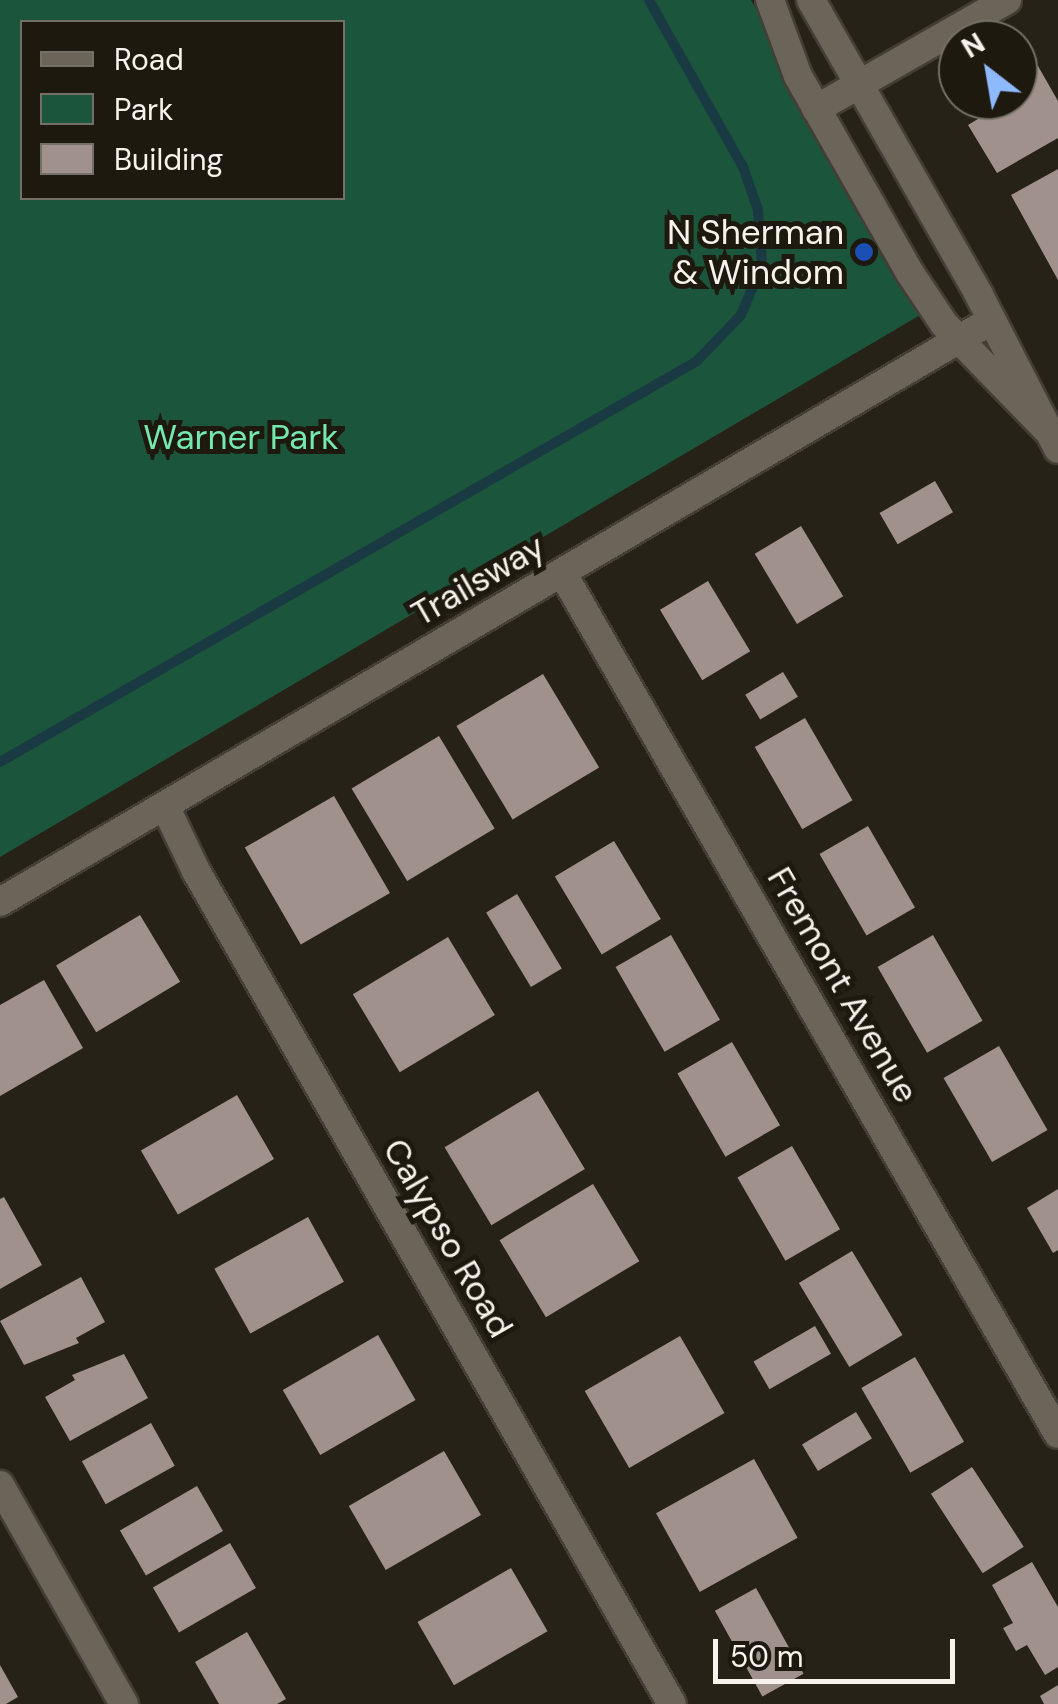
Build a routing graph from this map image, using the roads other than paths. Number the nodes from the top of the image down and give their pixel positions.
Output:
1 (770, 0) edge
2 (811, 0) edge
3 (1007, 0) edge
4 (861, 82) junction
5 (816, 109) junction
6 (992, 320) junction
7 (958, 339) junction
8 (1053, 440) edge
9 (563, 574) junction
10 (165, 806) junction
11 (0, 902) edge
12 (1058, 1434) edge
13 (0, 1485) edge
14 (124, 1704) edge
15 (672, 1704) edge

1 - 5 street
2 - 4 street
3 - 4 street
4 - 5 street
4 - 6 street
5 - 7 street
6 - 7 street, Trailsway
6 - 8 street
7 - 8 street
7 - 9 street, Trailsway
9 - 10 street, Trailsway
9 - 12 street, Fremont Avenue
10 - 11 street, Trailsway
10 - 15 street, Calypso Road
13 - 14 street

